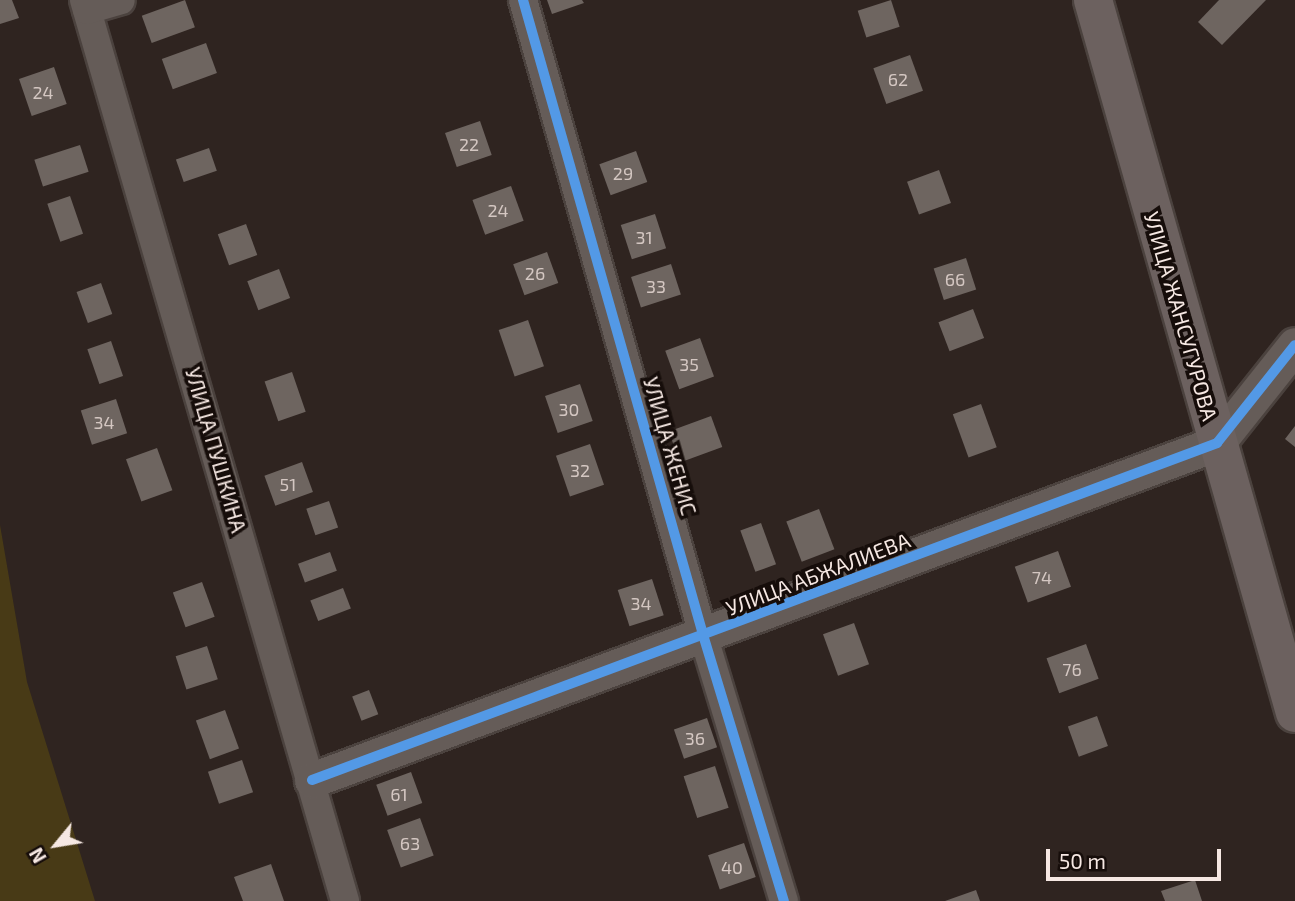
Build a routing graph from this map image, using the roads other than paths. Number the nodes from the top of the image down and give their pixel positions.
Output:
1 (121, 0) edge
2 (523, 0) edge
3 (1093, 0) edge
4 (85, 5) edge
5 (1295, 345) edge
6 (1217, 443) junction
7 (704, 638) junction
8 (1295, 713) edge
9 (312, 780) junction
10 (345, 901) edge
11 (784, 901) edge

1 - 4 street
2 - 7 street, УЛИЦА ЖЕНИС
3 - 6 main road, УЛИЦА ЖАНСУГУРОВА
4 - 9 street, УЛИЦА ПУШКИНА
5 - 6 street
6 - 7 street, УЛИЦА АБЖАЛИЕВА
6 - 8 main road, УЛИЦА ЖАНСУГУРОВА
7 - 9 street, УЛИЦА АБЖАЛИЕВА
7 - 11 street, УЛИЦА ЖЕНИС
9 - 10 street, УЛИЦА ПУШКИНА

